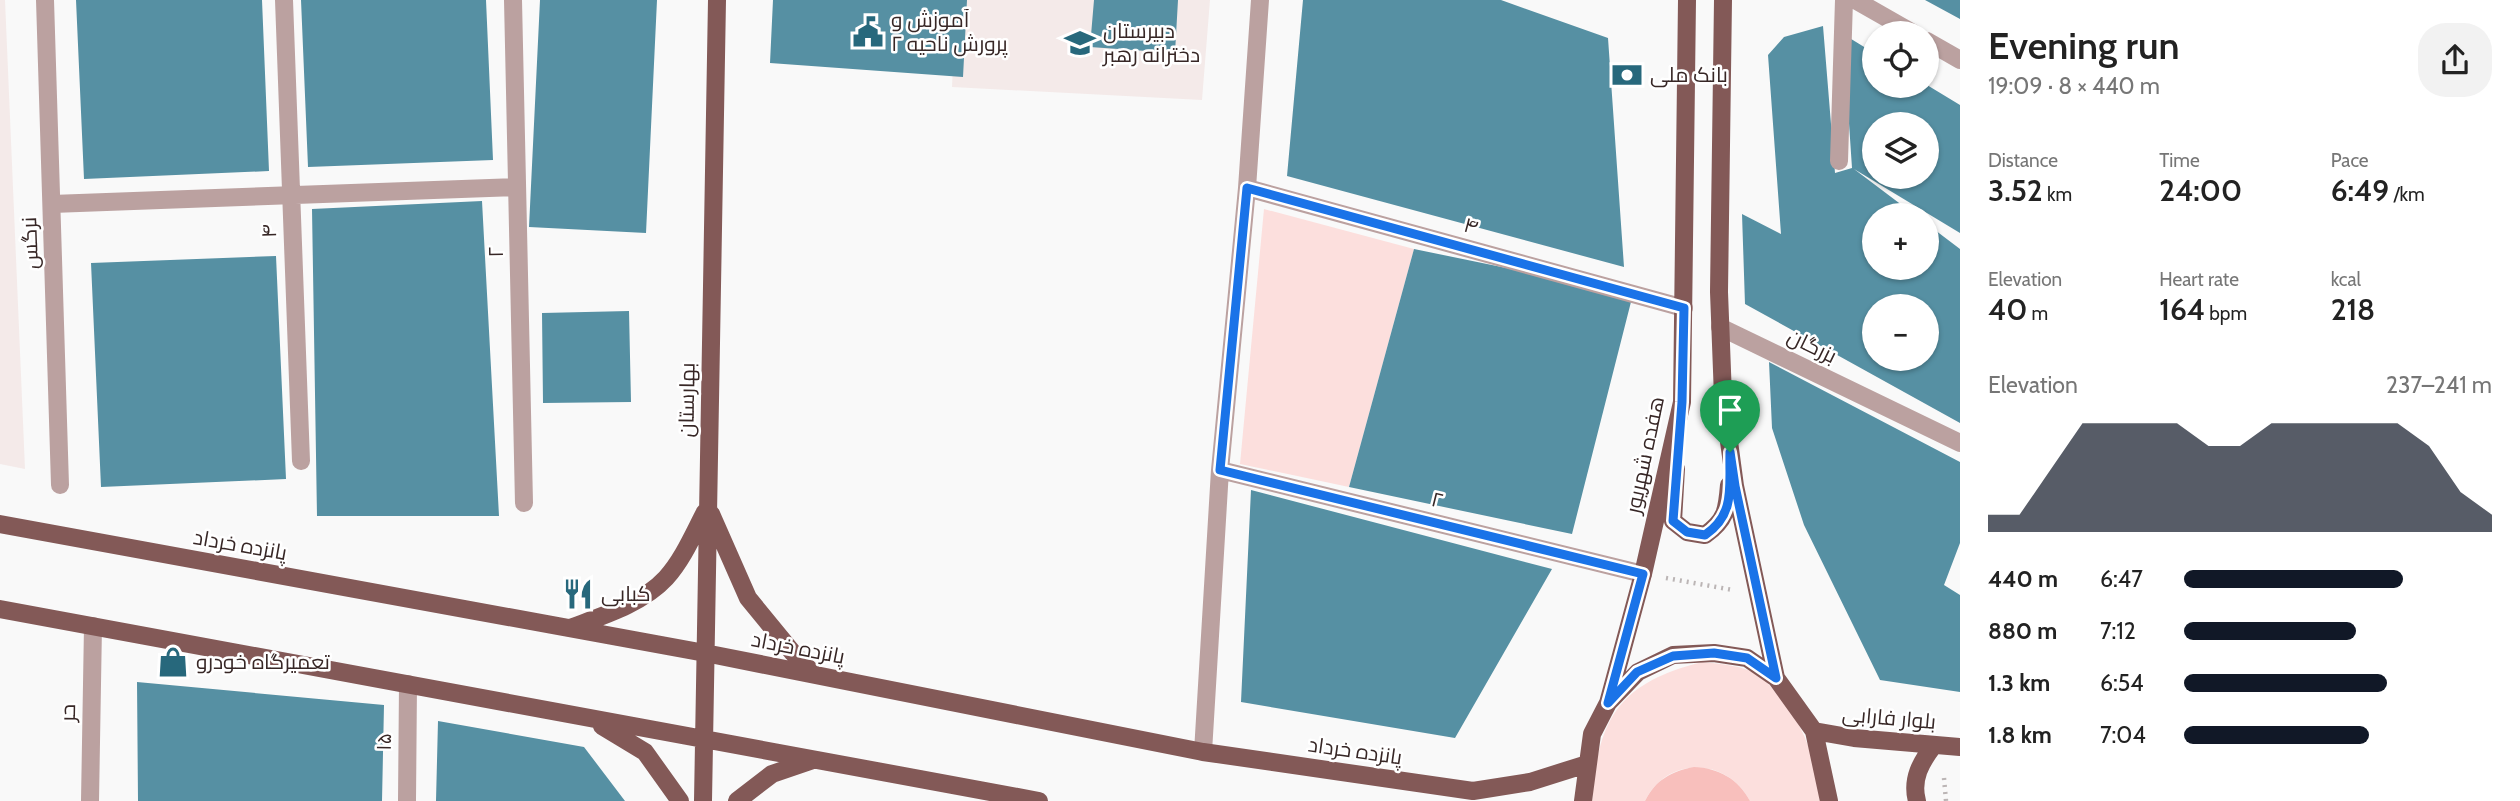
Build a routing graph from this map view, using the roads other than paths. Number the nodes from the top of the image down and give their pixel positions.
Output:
1 (45, 0) edge
2 (284, 0) edge
3 (513, 0) edge
4 (717, 0) edge
5 (1260, 0) edge
6 (1688, 0) edge
7 (1723, 0) edge
8 (1844, 0) edge
9 (1854, 0) edge
10 (1892, 21) edge
11 (1939, 48) edge
12 (1960, 60) edge
13 (1839, 161) dead end
14 (517, 187) junction
15 (1247, 188) junction
16 (291, 197) junction
17 (52, 204) junction
18 (1684, 308) junction
19 (1720, 327) junction
20 (1682, 402) junction
21 (1960, 443) edge
22 (1730, 452) junction
23 (301, 461) dead end
24 (1220, 470) junction
25 (60, 485) dead end
26 (524, 503) dead end
27 (708, 506) junction
28 (0, 524) edge
29 (1643, 574) junction
30 (0, 609) edge
31 (93, 626) junction
32 (570, 628) junction
33 (705, 653) junction
34 (814, 674) junction
35 (1776, 678) junction
36 (408, 684) junction
37 (1608, 703) junction
38 (583, 716) junction
39 (1814, 731) junction
40 (704, 739) junction
41 (1934, 745) junction
42 (1960, 747) edge
43 (1203, 752) junction
44 (815, 760) junction
45 (1587, 764) junction
46 (1476, 796) edge
47 (90, 801) edge
48 (407, 801) edge
49 (680, 801) edge
50 (703, 801) edge
51 (737, 801) edge
52 (1040, 801) edge
53 (1583, 801) edge
54 (1829, 801) edge
55 (1917, 801) edge

1 - 17 street, نرگس
2 - 16 street, ۴
3 - 14 street, ۲
4 - 27 main road, بهارستان
5 - 15 street
6 - 18 main road, هفده شهریور
7 - 19 main road
8 - 13 street
9 - 10 street
11 - 12 street
14 - 16 street
14 - 26 street, ۲
15 - 18 street, ۴
15 - 24 street
16 - 17 street
16 - 23 street, ۴
17 - 25 street, نرگس
18 - 20 main road, هفده شهریور
19 - 21 street, بزرگان
19 - 22 main road
20 - 22 main road
20 - 29 main road, هفده شهریور
22 - 35 main road
24 - 29 street, ۲
24 - 43 street
27 - 32 main road
27 - 33 main road, بهارستان
27 - 34 main road
28 - 32 main road, پانزده خرداد
29 - 37 main road, هفده شهریور
30 - 31 main road
31 - 36 main road
31 - 47 street, حر
32 - 33 main road, پانزده خرداد
33 - 34 main road, پانزده خرداد
33 - 40 main road, بهارستان
34 - 43 main road, پانزده خرداد
35 - 37 main road
35 - 39 main road
36 - 38 main road
36 - 48 street, ۱۵
37 - 45 main road
38 - 40 main road
38 - 49 main road
39 - 41 main road, بلوار فارابی
39 - 54 main road
40 - 44 main road
40 - 50 main road, بهارستان
41 - 42 main road, بلوار فارابی
41 - 55 main road
43 - 46 main road, پانزده خرداد
44 - 51 main road
44 - 52 main road
45 - 46 main road, پانزده خرداد
45 - 53 main road

